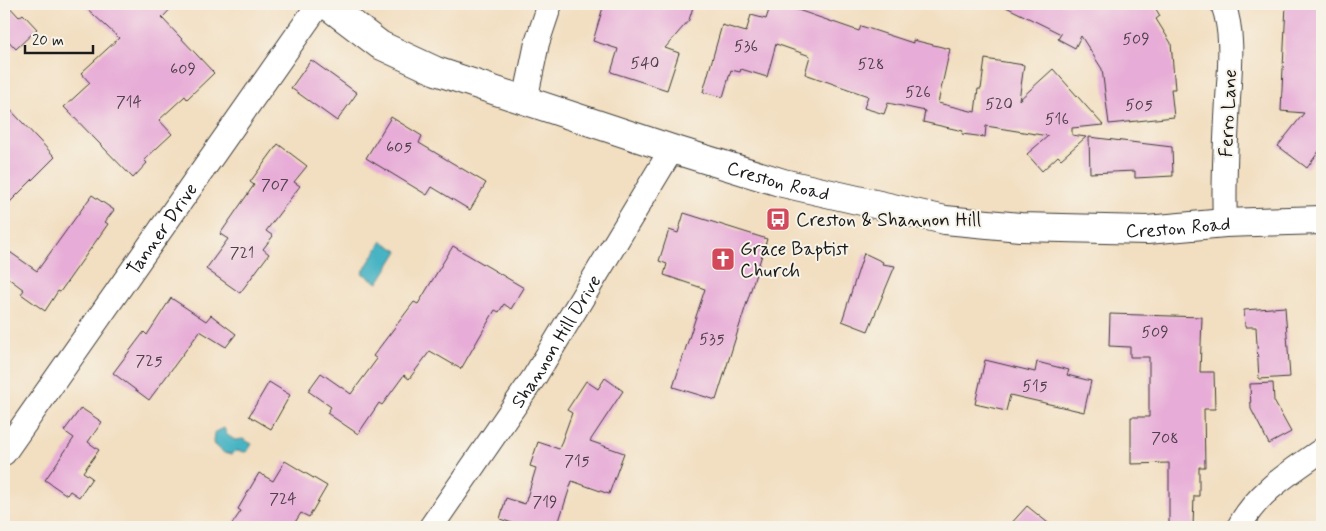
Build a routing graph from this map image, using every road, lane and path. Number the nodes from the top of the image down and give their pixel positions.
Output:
1 (319, 4) edge
2 (326, 4) edge
3 (550, 4) edge
4 (1223, 4) edge
5 (525, 101) junction
6 (672, 149) junction
7 (1322, 220) edge
8 (1224, 222) junction
9 (1322, 450) edge
10 (4, 453) edge
11 (431, 527) edge
12 (1239, 527) edge

1 - 10 street, Tanner Drive
2 - 5 main road, Creston Road
3 - 5 street
4 - 8 street, Ferro Lane
5 - 6 main road, Creston Road
6 - 8 main road, Creston Road
6 - 11 street, Shannon Hill Drive
7 - 8 main road, Creston Road
9 - 12 street

